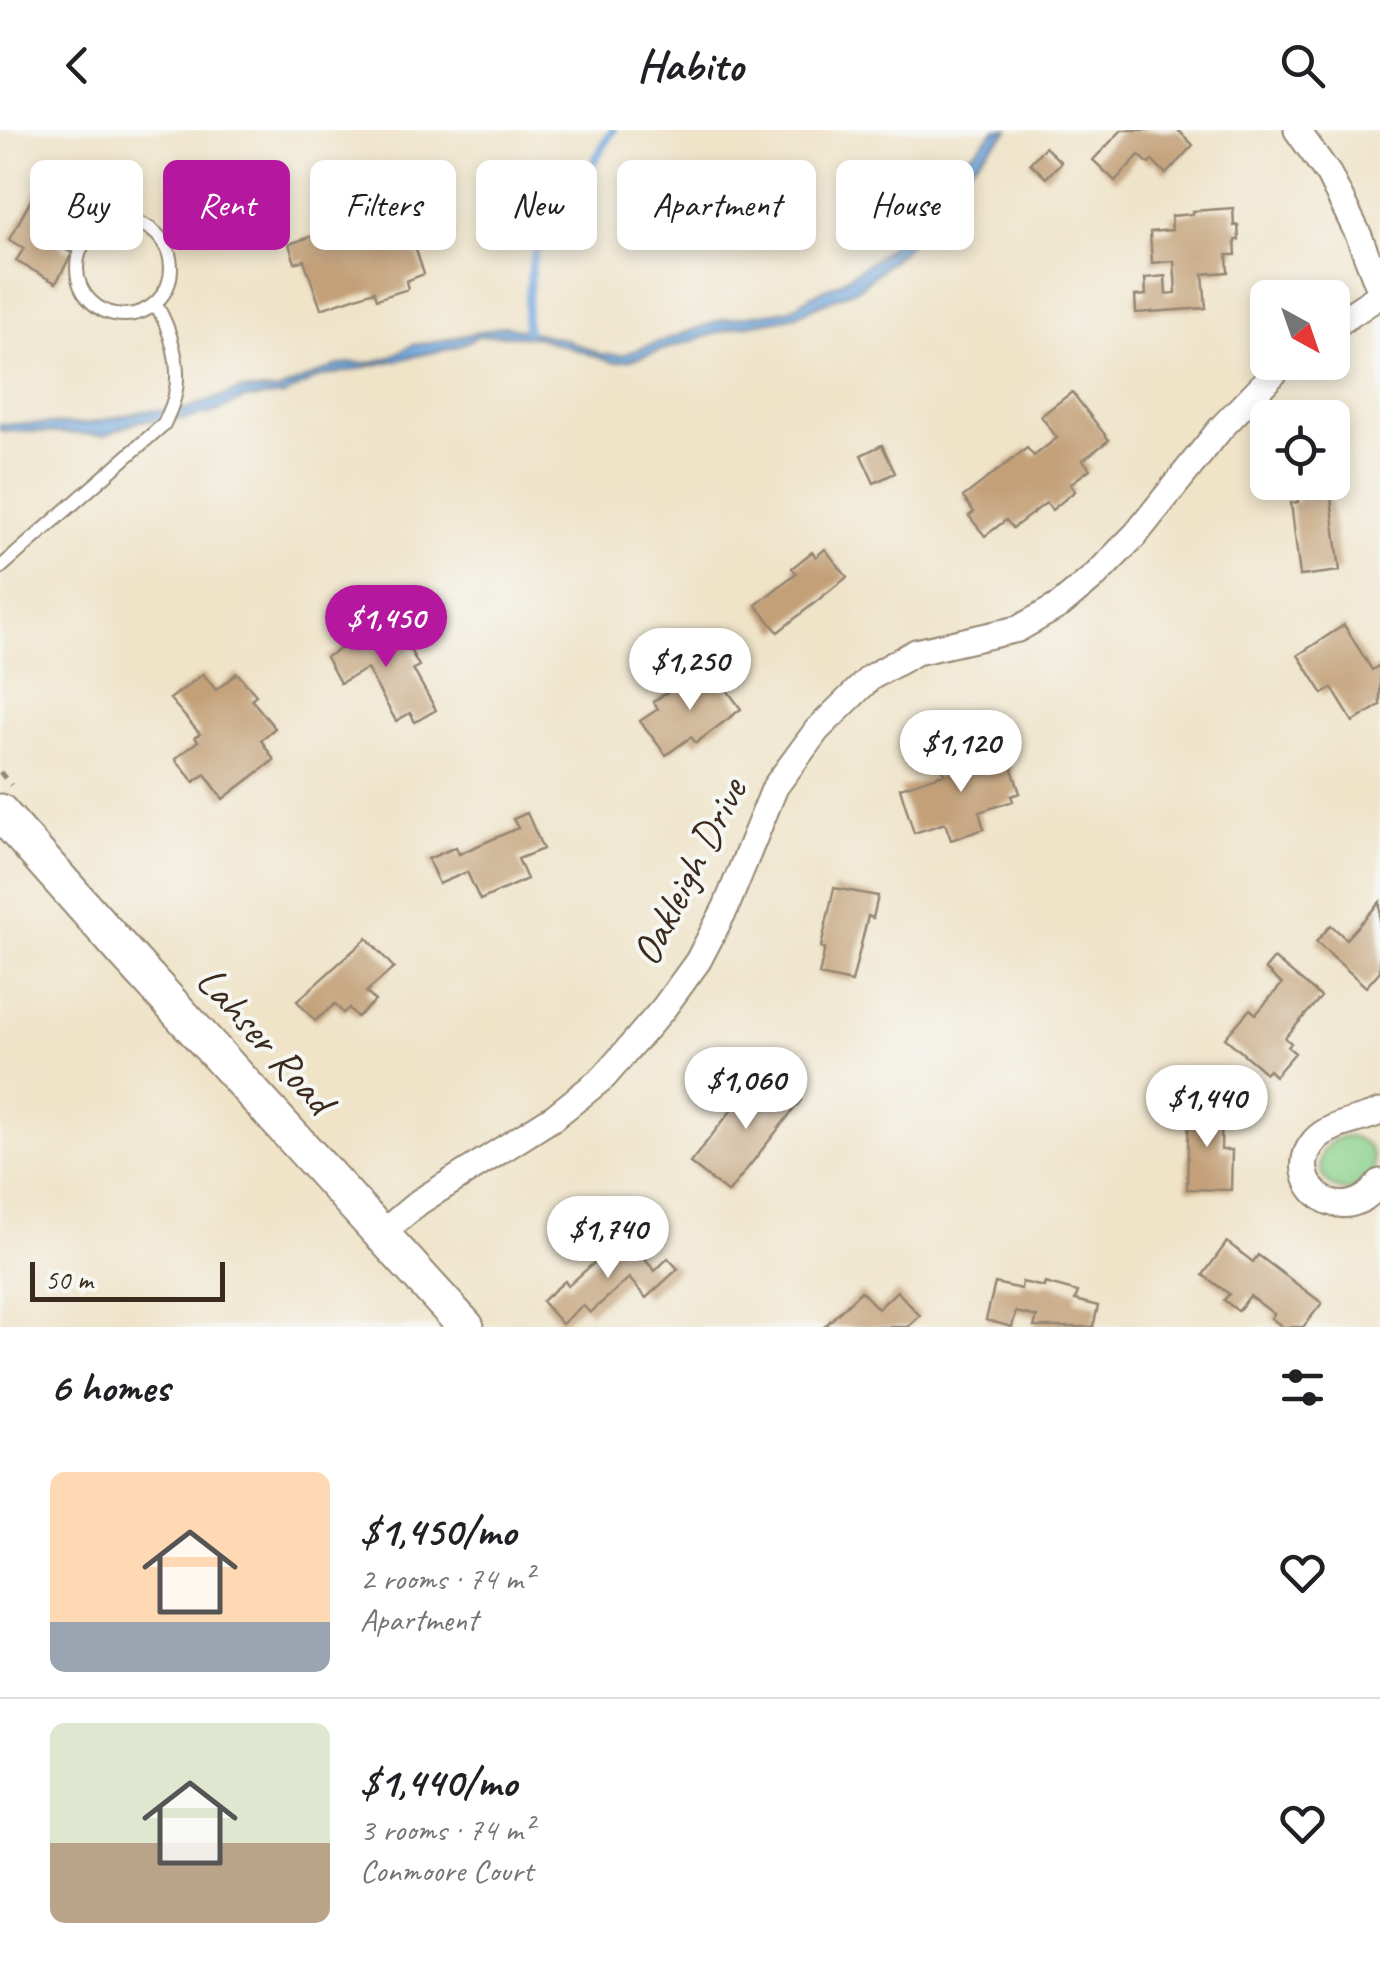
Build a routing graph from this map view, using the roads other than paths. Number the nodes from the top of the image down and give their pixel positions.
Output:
1 (1297, 130) edge
2 (1380, 292) edge
3 (155, 303) junction
4 (1350, 314) edge
5 (1268, 380) edge
6 (0, 568) edge
7 (0, 812) edge
8 (1380, 1112) edge
9 (1380, 1182) edge
10 (381, 1234) junction
11 (466, 1327) edge

1 - 2 street
2 - 4 street
3 - 3 lane
3 - 6 lane
5 - 10 street, Oakleigh Drive
7 - 10 street, Lahser Road
8 - 9 street
10 - 11 street, Lahser Road

